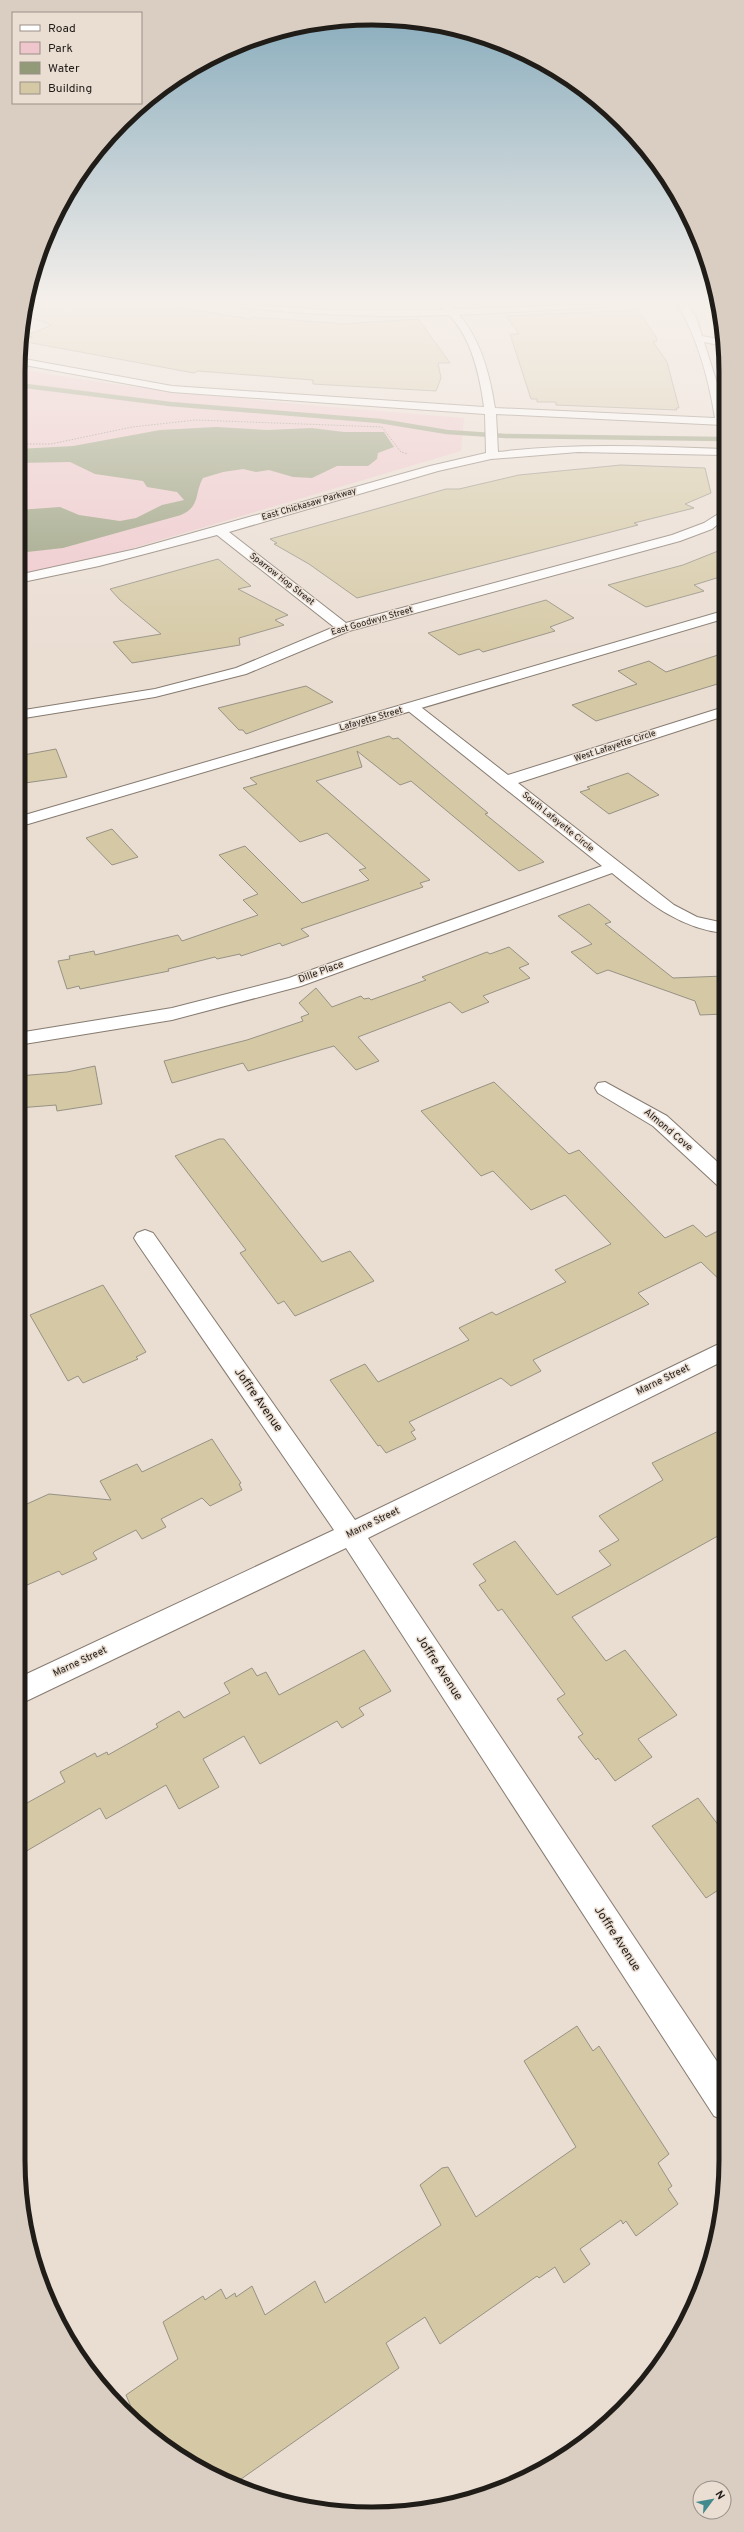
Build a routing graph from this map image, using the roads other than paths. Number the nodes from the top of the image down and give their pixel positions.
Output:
1 (492, 422) edge
2 (719, 452) edge
3 (492, 456) junction
4 (719, 518) edge
5 (219, 530) junction
6 (25, 578) edge
7 (719, 616) edge
8 (344, 628) junction
9 (412, 707) junction
10 (719, 713) edge
11 (25, 714) edge
12 (507, 781) junction
13 (25, 820) edge
14 (614, 867) junction
15 (717, 928) edge
16 (25, 1038) edge
17 (605, 1088) dead end
18 (719, 1175) edge
19 (145, 1238) dead end
20 (719, 1353) edge
21 (351, 1534) junction
22 (25, 1689) edge
23 (719, 2093) edge

1 - 3 street
2 - 3 street, East Chickasaw Parkway
3 - 5 street, East Chickasaw Parkway
4 - 8 street, East Goodwyn Street
5 - 6 street, East Chickasaw Parkway
5 - 8 street, Sparrow Hop Street
7 - 9 street, Lafayette Street
8 - 11 street, East Goodwyn Street
9 - 12 street, South Lafayette Circle
9 - 13 street, Lafayette Street
10 - 12 street, West Lafayette Circle
12 - 14 street, South Lafayette Circle
14 - 15 street, South Lafayette Circle
14 - 16 street, Dille Place
17 - 18 street, Almond Cove
19 - 21 street, Joffre Avenue
20 - 21 street, Marne Street
21 - 22 street, Marne Street
21 - 23 street, Joffre Avenue

